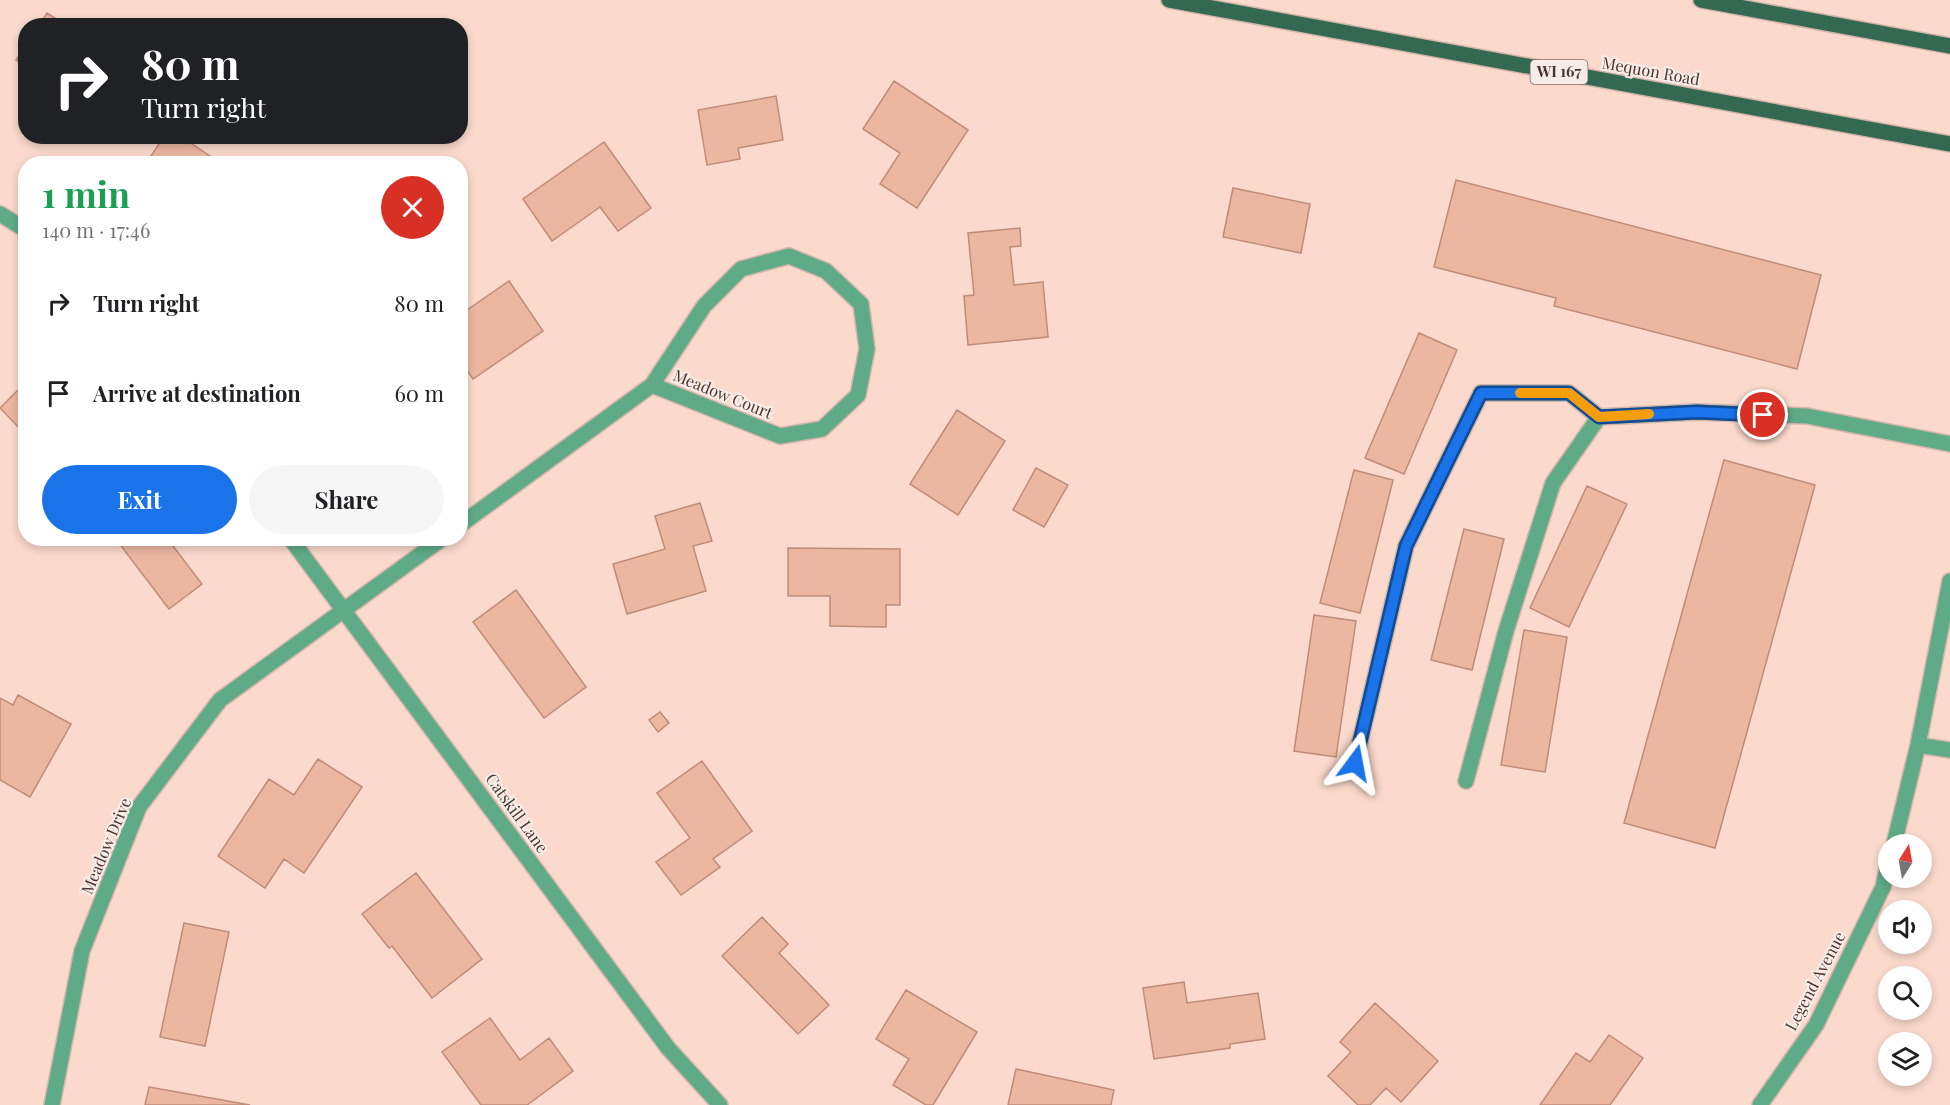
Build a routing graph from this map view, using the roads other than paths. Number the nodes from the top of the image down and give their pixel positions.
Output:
1 (1169, 0) edge
2 (1701, 0) edge
3 (1950, 46) edge
4 (1950, 144) edge
5 (0, 214) edge
6 (18, 225) edge
7 (652, 385) junction
8 (1599, 417) junction
9 (1950, 444) edge
10 (468, 519) edge
11 (297, 546) edge
12 (431, 546) edge
13 (1950, 581) edge
14 (344, 611) junction
15 (1918, 745) junction
16 (1950, 750) edge
17 (1355, 763) dead end
18 (1466, 781) dead end
19 (1896, 834) edge
20 (1883, 888) edge
21 (52, 1105) edge
22 (720, 1105) edge
23 (1760, 1105) edge

1 - 4 main road, Mequon Road / WI 167
2 - 3 main road
5 - 6 street
7 - 7 street, Meadow Court
7 - 10 street, Meadow Court
8 - 9 street
8 - 17 street
8 - 18 street
11 - 14 street, Catskill Lane
12 - 14 street
13 - 15 street
14 - 21 street, Meadow Drive
14 - 22 street, Catskill Lane
15 - 16 street
15 - 19 street
20 - 23 street, Legend Avenue

